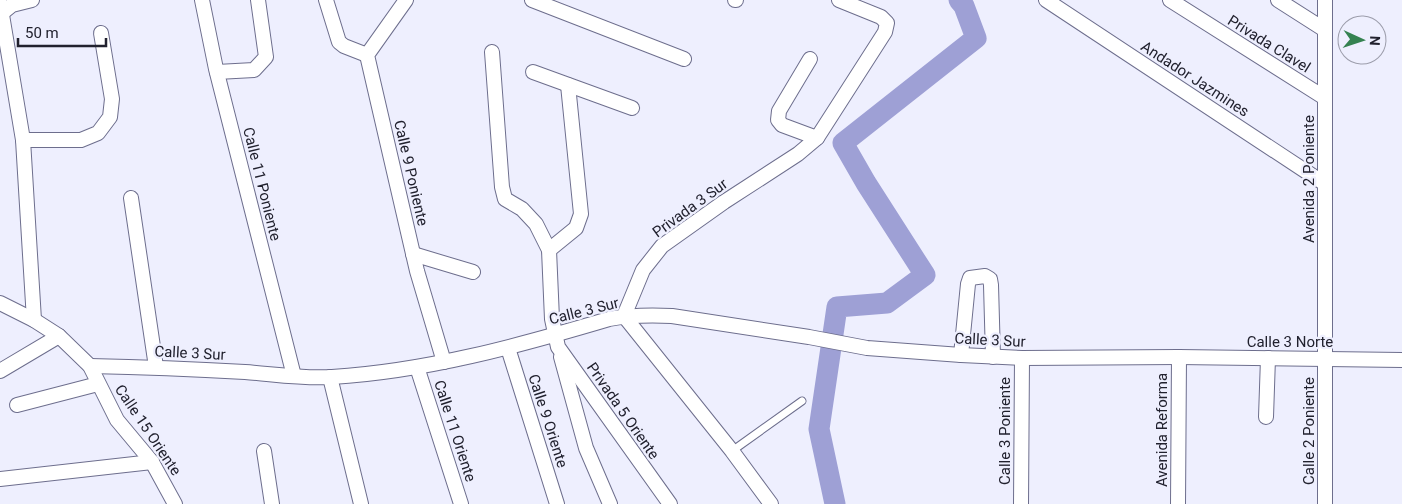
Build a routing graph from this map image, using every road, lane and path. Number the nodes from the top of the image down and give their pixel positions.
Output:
1 (32, 0) edge
2 (202, 0) edge
3 (258, 0) edge
4 (326, 0) edge
5 (406, 0) edge
6 (532, 0) edge
7 (839, 0) edge
8 (1046, 0) edge
9 (1170, 0) edge
10 (1278, 0) edge
11 (1326, 0) edge
12 (1, 8) edge
13 (1326, 30) junction
14 (101, 33) dead end
15 (492, 52) dead end
16 (367, 55) junction
17 (684, 58) dead end
18 (810, 58) dead end
19 (216, 72) junction
20 (533, 72) dead end
21 (568, 85) junction
22 (1325, 98) junction
23 (632, 108) dead end
24 (817, 138) junction
25 (23, 140) junction
26 (1325, 184) junction
27 (131, 198) dead end
28 (549, 250) junction
29 (413, 254) junction
30 (473, 272) dead end
31 (2, 307) edge
32 (624, 316) junction
33 (34, 320) junction
34 (59, 336) junction
35 (557, 341) junction
36 (508, 348) junction
37 (961, 355) junction
38 (993, 357) junction
39 (1179, 357) junction
40 (1022, 358) junction
41 (1268, 358) junction
42 (1326, 358) junction
43 (1402, 360) edge
44 (444, 362) junction
45 (90, 366) junction
46 (156, 367) junction
47 (417, 367) junction
48 (0, 370) edge
49 (294, 376) junction
50 (330, 377) junction
51 (98, 384) junction
52 (802, 401) dead end
53 (18, 405) dead end
54 (1266, 417) dead end
55 (264, 451) dead end
56 (732, 451) junction
57 (152, 462) junction
58 (0, 479) edge
59 (175, 504) edge
60 (272, 504) edge
61 (361, 504) edge
62 (461, 504) edge
63 (557, 504) edge
64 (610, 504) edge
65 (670, 504) edge
66 (771, 504) edge
67 (1021, 504) edge
68 (1178, 504) edge
69 (1325, 504) edge

1 - 12 street
2 - 19 street, Calle 11 Poniente
3 - 19 street
4 - 16 street
5 - 16 street
6 - 17 street
7 - 24 street, Privada 3 Sur
8 - 26 street, Andador Jazmines
9 - 22 street, Privada Clavel
10 - 13 street
11 - 13 street, Avenida 2 Poniente
12 - 25 street
13 - 22 street, Avenida 2 Poniente
14 - 25 street
15 - 28 street
16 - 29 street, Calle 9 Poniente
18 - 24 street
19 - 49 street, Calle 11 Poniente
20 - 21 street
21 - 23 street
21 - 28 street
22 - 26 street, Avenida 2 Poniente
24 - 32 street, Privada 3 Sur
25 - 33 street
26 - 42 street, Avenida 2 Poniente
27 - 46 street
28 - 35 street
29 - 30 street
29 - 44 street, Calle 9 Poniente
31 - 33 street, Calle 15 Oriente
32 - 35 street, Calle 3 Sur
32 - 37 street, Calle 3 Sur
32 - 56 street
33 - 34 street, Calle 15 Oriente
34 - 45 street, Calle 15 Oriente
34 - 48 street
35 - 36 street, Calle 3 Sur
35 - 64 street
35 - 65 street, Privada 5 Oriente
36 - 44 street, Calle 3 Sur
36 - 63 street, Calle 9 Oriente
37 - 38 street, Calle 3 Sur
37 - 38 street
38 - 40 street, Calle 3 Sur
39 - 40 street, Calle 3 Sur
39 - 41 street, Calle 3 Norte
39 - 68 street, Avenida Reforma
40 - 67 street, Calle 3 Poniente
41 - 42 street, Calle 3 Norte
41 - 54 street
42 - 43 street, Calle 3 Norte
42 - 69 street, Calle 2 Poniente
44 - 47 street, Calle 3 Sur
45 - 46 street, Calle 3 Sur
45 - 51 street, Calle 15 Oriente
46 - 49 street, Calle 3 Sur
47 - 50 street, Calle 3 Sur
47 - 62 street, Calle 11 Oriente
49 - 50 street, Calle 3 Sur
50 - 61 street
51 - 53 street
51 - 57 street, Calle 15 Oriente
52 - 56 lane
55 - 60 street
56 - 66 street
57 - 58 street
57 - 59 street, Calle 15 Oriente

